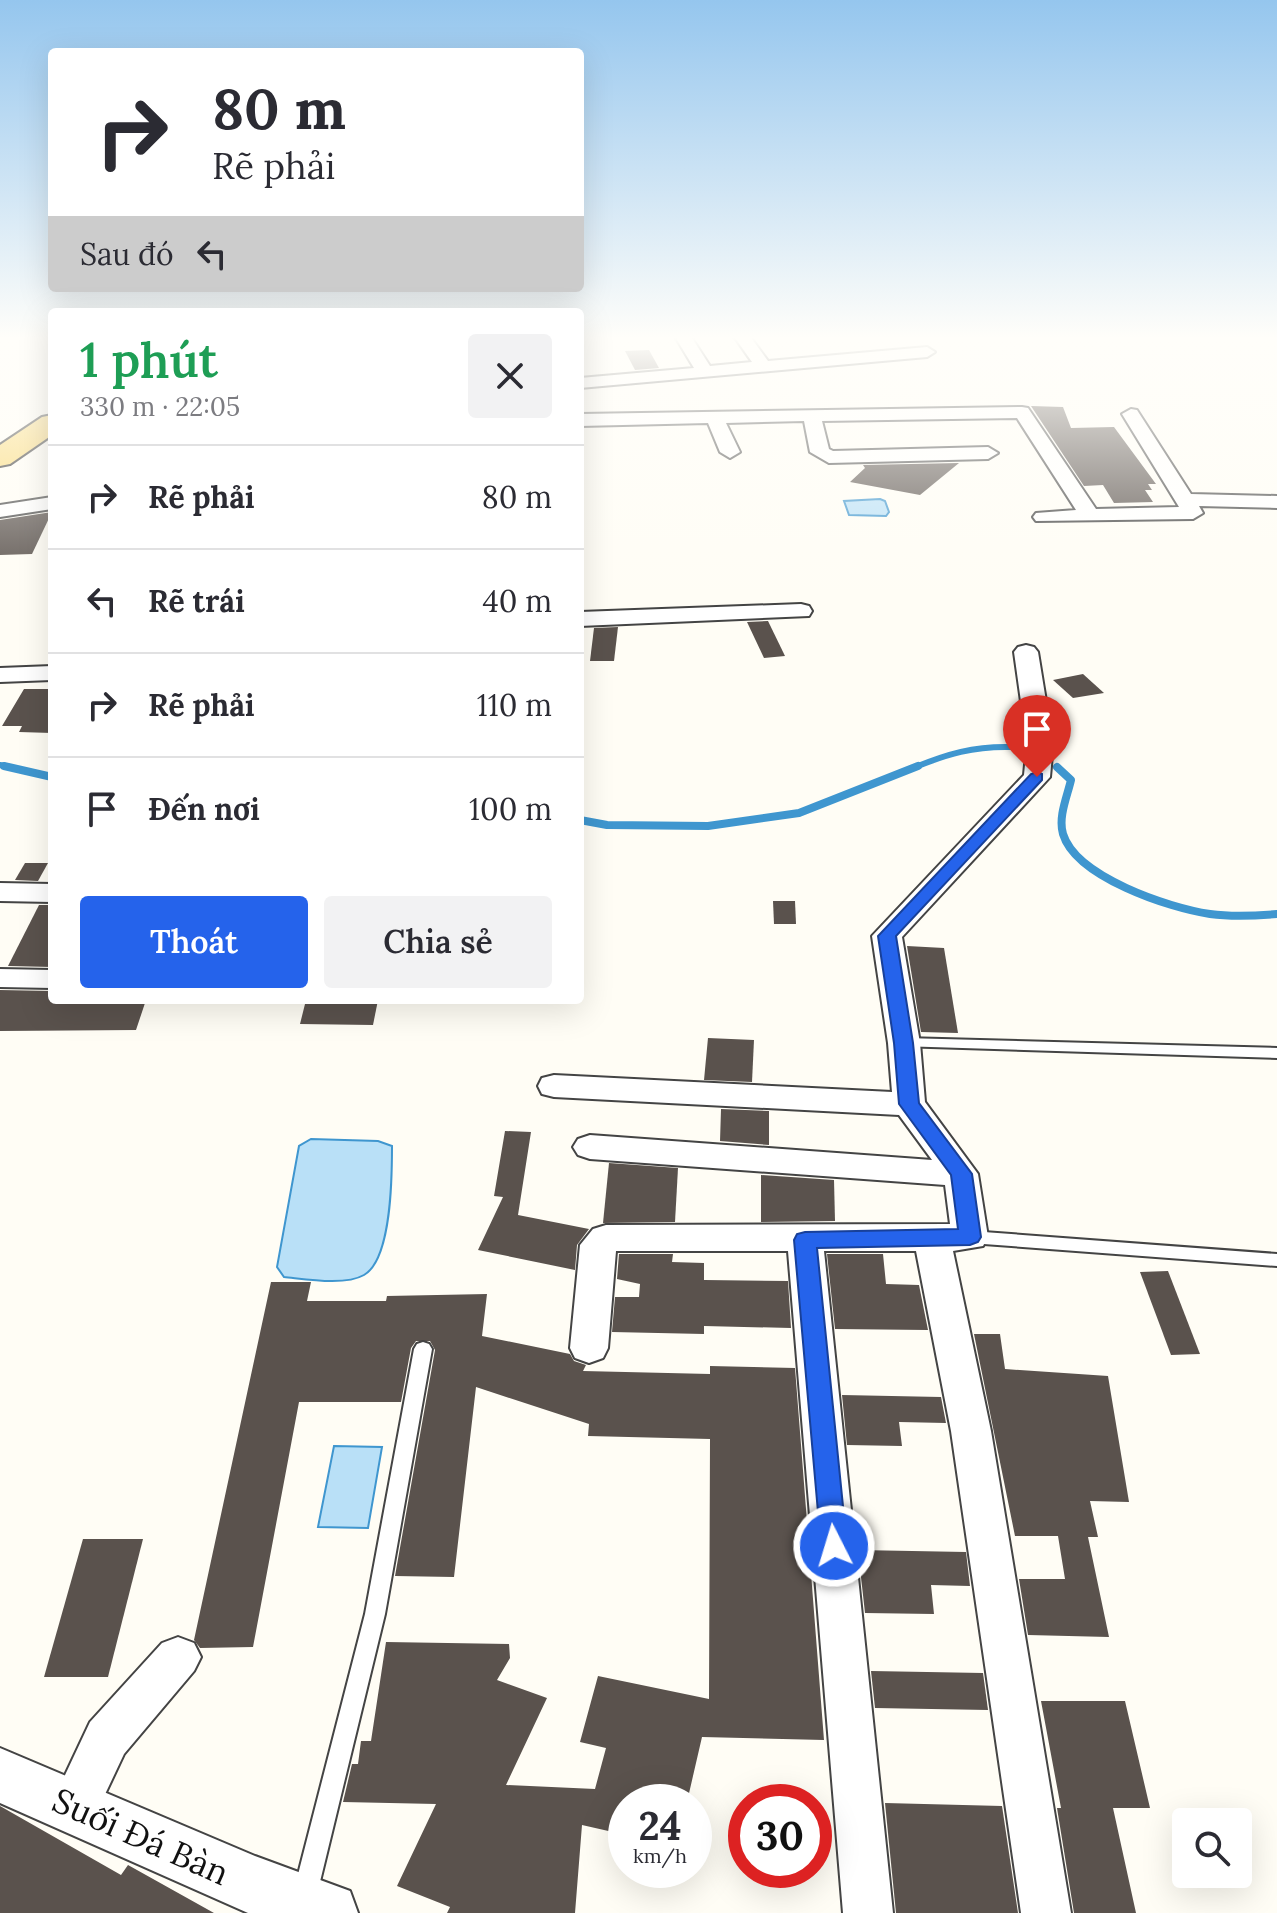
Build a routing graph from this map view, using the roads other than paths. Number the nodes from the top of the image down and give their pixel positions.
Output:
1 (29, 424) edge
2 (718, 424) edge
3 (813, 424) edge
4 (1031, 424) edge
5 (1138, 424) edge
6 (48, 425) edge
7 (5, 445) edge
8 (730, 452) dead end
9 (988, 453) dead end
10 (1186, 500) junction
11 (1277, 502) edge
12 (48, 504) edge
13 (0, 511) edge
14 (1090, 516) junction
15 (1043, 517) dead end
16 (801, 611) dead end
17 (584, 619) edge
18 (1026, 652) dead end
19 (48, 673) edge
20 (0, 675) edge
21 (0, 892) edge
22 (48, 893) edge
23 (0, 978) edge
24 (48, 979) edge
25 (904, 1043) junction
26 (1277, 1053) edge
27 (554, 1086) dead end
28 (909, 1104) junction
29 (590, 1147) dead end
30 (961, 1174) junction
31 (970, 1237) junction
32 (932, 1238) junction
33 (805, 1240) junction
34 (1277, 1260) edge
35 (589, 1348) dead end
36 (423, 1349) dead end
37 (178, 1657) dead end
38 (0, 1775) edge
39 (74, 1807) junction
40 (315, 1907) edge
41 (868, 1913) edge
42 (1046, 1913) edge

1 - 7 main road
2 - 8 street
3 - 9 street
4 - 14 street
5 - 10 street
6 - 7 main road
10 - 11 street
10 - 14 street
12 - 13 street
14 - 15 street
16 - 17 street
18 - 25 street
19 - 20 street
21 - 22 street
23 - 24 street
25 - 26 lane
25 - 28 street
27 - 28 street
28 - 30 street
29 - 30 street
30 - 31 street
31 - 32 street
31 - 34 lane
32 - 33 street
32 - 42 street
33 - 35 street
33 - 41 street
36 - 40 lane
37 - 39 street
38 - 39 street, Suối Đá Bàn
39 - 40 street, Suối Đá Bàn

